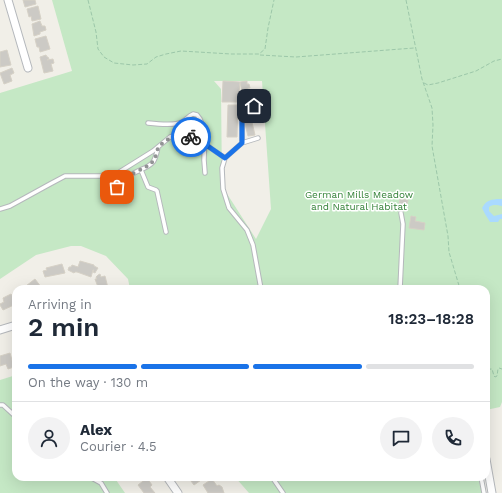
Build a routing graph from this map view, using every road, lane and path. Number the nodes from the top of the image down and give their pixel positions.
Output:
1 (8, 0) edge
2 (88, 0) edge
3 (274, 0) edge
4 (406, 0) edge
5 (415, 48) junction
6 (259, 54) junction
7 (502, 59) edge
8 (28, 68) dead end
9 (423, 83) junction
10 (254, 106) dead end
11 (148, 123) dead end
12 (258, 138) dead end
13 (242, 143) junction
14 (204, 144) junction
15 (158, 147) junction
16 (225, 158) junction
17 (141, 170) junction
18 (205, 173) dead end
19 (114, 197) dead end
20 (0, 209) edge
21 (401, 213) dead end
22 (166, 232) dead end
23 (260, 285) edge
24 (400, 285) edge
25 (459, 285) edge
26 (12, 326) edge
27 (0, 330) edge
28 (490, 369) edge
29 (502, 369) edge
30 (0, 406) edge
31 (12, 413) edge
32 (97, 481) edge
33 (170, 481) edge
34 (275, 481) edge
35 (482, 481) edge
36 (490, 481) edge
37 (107, 493) edge
38 (178, 493) edge
39 (283, 493) edge
40 (484, 493) edge
41 (492, 493) edge

1 - 8 street
2 - 6 path
3 - 6 path
4 - 5 path
5 - 6 path
5 - 9 path
7 - 9 path
9 - 25 path
10 - 13 lane
11 - 14 lane
12 - 13 lane
13 - 16 lane
14 - 15 lane
14 - 16 lane
14 - 18 lane
15 - 17 lane
15 - 20 lane
16 - 23 lane
17 - 19 lane
17 - 22 lane
21 - 24 lane
26 - 27 street
28 - 29 path
30 - 31 lane
32 - 37 lane
33 - 38 street
34 - 39 lane
35 - 40 lane
36 - 41 street

